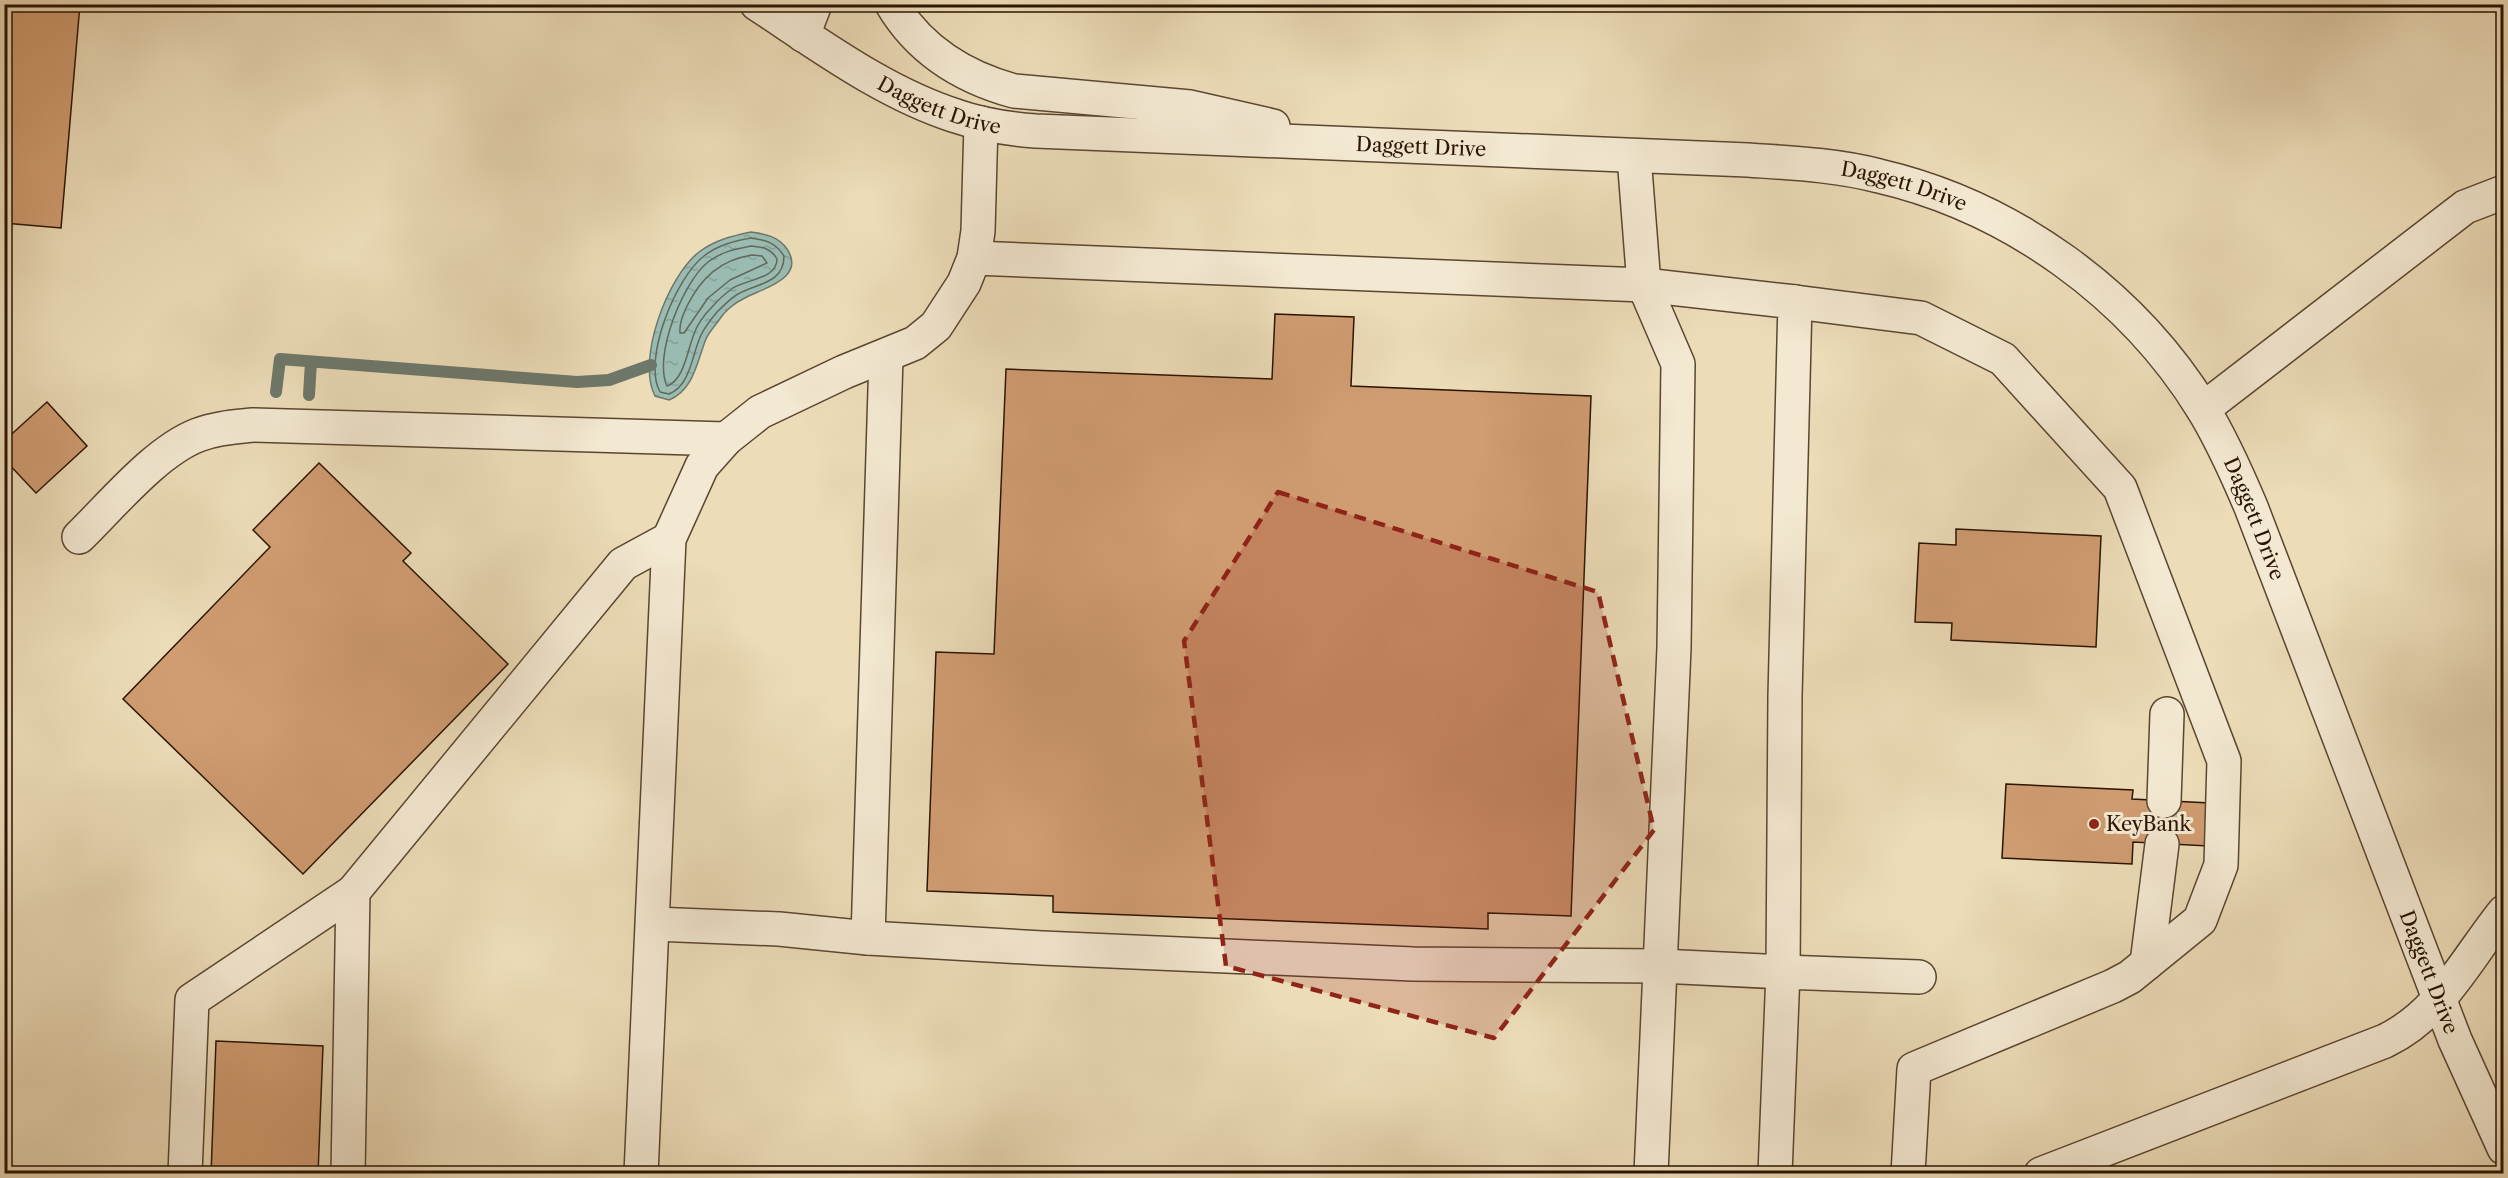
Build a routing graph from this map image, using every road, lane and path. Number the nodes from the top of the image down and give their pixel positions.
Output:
1 (757, 4) edge
2 (815, 4) edge
3 (892, 4) edge
4 (803, 35) junction
5 (981, 123) junction
6 (1411, 146) junction
7 (1634, 156) junction
8 (2504, 192) edge
9 (974, 258) junction
10 (1644, 285) junction
11 (1795, 302) junction
12 (886, 357) junction
13 (2203, 409) junction
14 (726, 439) junction
15 (79, 537) dead end
16 (669, 539) junction
17 (2168, 714) dead end
18 (2164, 801) tunnel mouth
19 (2162, 844) tunnel mouth
20 (353, 892) junction
21 (2504, 912) edge
22 (654, 924) junction
23 (868, 938) junction
24 (2147, 963) junction
25 (1660, 966) junction
26 (1783, 972) junction
27 (1919, 977) dead end
28 (2439, 999) junction
29 (2504, 1148) edge
30 (2101, 1163) edge
31 (185, 1173) edge
32 (348, 1173) edge
33 (641, 1173) edge
34 (1651, 1173) edge
35 (1775, 1173) edge
36 (1908, 1173) edge
37 (2041, 1173) edge

1 - 4 street, Daggett Drive
2 - 4 street
3 - 6 street
4 - 5 street, Daggett Drive
5 - 6 street, Daggett Drive
5 - 9 street
6 - 7 street, Daggett Drive
7 - 10 street
7 - 13 street, Daggett Drive
8 - 13 street
9 - 10 street
9 - 12 street
10 - 11 street
10 - 25 street
11 - 24 street
11 - 26 street
12 - 14 street
12 - 23 street
13 - 28 street, Daggett Drive
14 - 15 street
14 - 16 street
16 - 20 street
16 - 22 street
17 - 18 street
19 - 24 street
20 - 31 street
20 - 32 street
21 - 28 street
22 - 23 street
22 - 33 street
23 - 25 street
24 - 36 street
25 - 26 street
25 - 34 street
26 - 27 street
26 - 35 street
28 - 29 street, Daggett Drive
28 - 30 street
30 - 37 street

